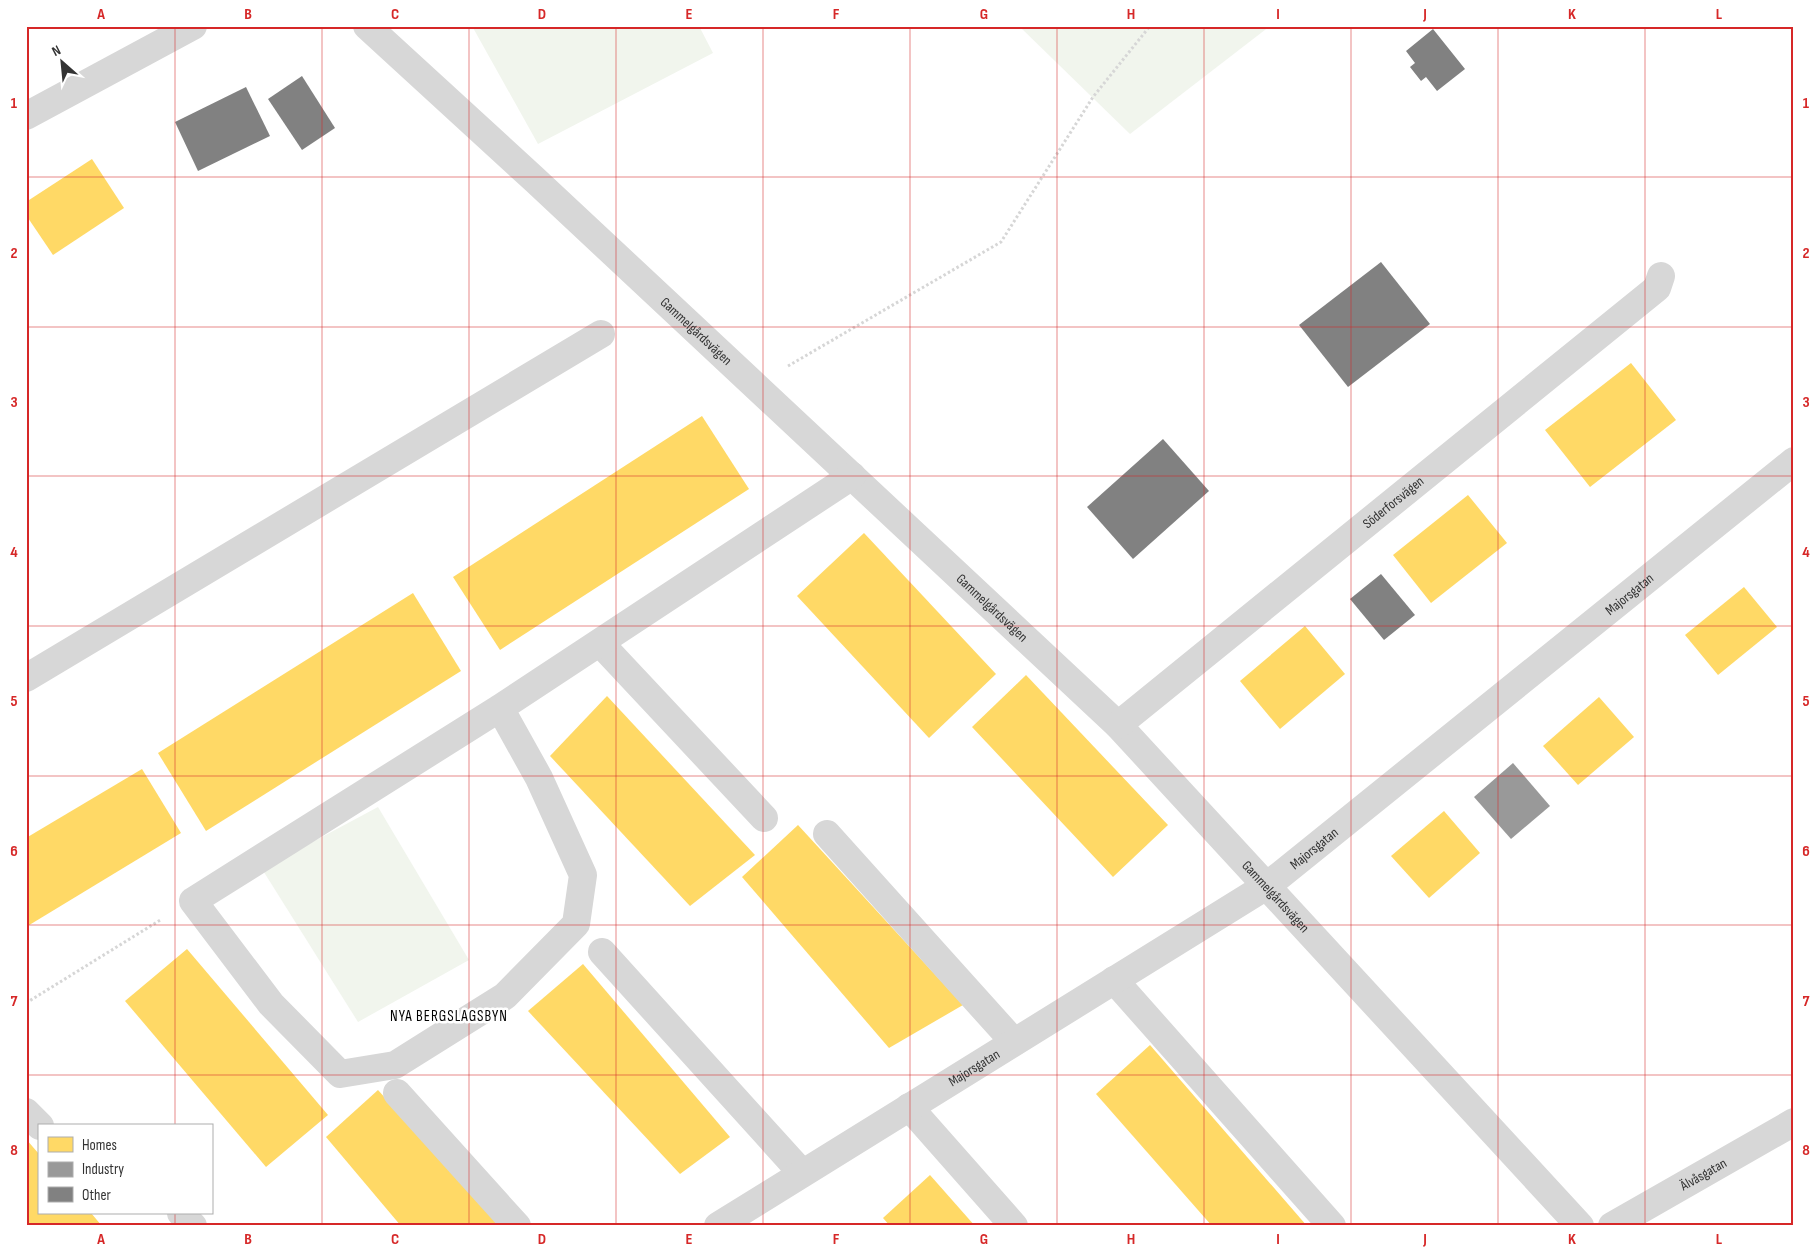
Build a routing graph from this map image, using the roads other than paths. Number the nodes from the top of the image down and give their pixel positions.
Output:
1 (193, 26) edge
2 (367, 26) edge
3 (26, 116) edge
4 (1660, 276) dead end
5 (601, 334) dead end
6 (1794, 461) edge
7 (852, 476) junction
8 (600, 643) junction
9 (26, 678) edge
10 (500, 708) junction
11 (1118, 725) junction
12 (764, 818) dead end
13 (827, 834) dead end
14 (1268, 885) junction
15 (602, 952) dead end
16 (1114, 980) junction
17 (1014, 1042) junction
18 (397, 1093) dead end
19 (908, 1106) junction
20 (26, 1112) edge
21 (1794, 1122) edge
22 (38, 1124) edge
23 (802, 1173) junction
24 (183, 1214) edge
25 (1575, 1224) edge
26 (193, 1226) edge
27 (518, 1226) edge
28 (718, 1226) edge
29 (1014, 1226) edge
30 (1332, 1226) edge
31 (1612, 1226) edge

1 - 3 street
2 - 7 street, Gammelgårdsvägen
4 - 11 street, Söderforsvägen
5 - 9 street
6 - 14 street, Majorsgatan
7 - 8 street
7 - 11 street, Gammelgårdsvägen
8 - 10 street
8 - 12 street
10 - 10 street
11 - 14 street, Gammelgårdsvägen
13 - 17 street
14 - 16 street, Majorsgatan
14 - 25 street, Gammelgårdsvägen
15 - 23 street
16 - 17 street, Majorsgatan
16 - 30 street
17 - 19 street, Majorsgatan
18 - 27 street
19 - 23 street, Majorsgatan
19 - 29 street
20 - 22 street
21 - 31 street, Älvåsgatan
23 - 28 street, Majorsgatan
24 - 26 street

